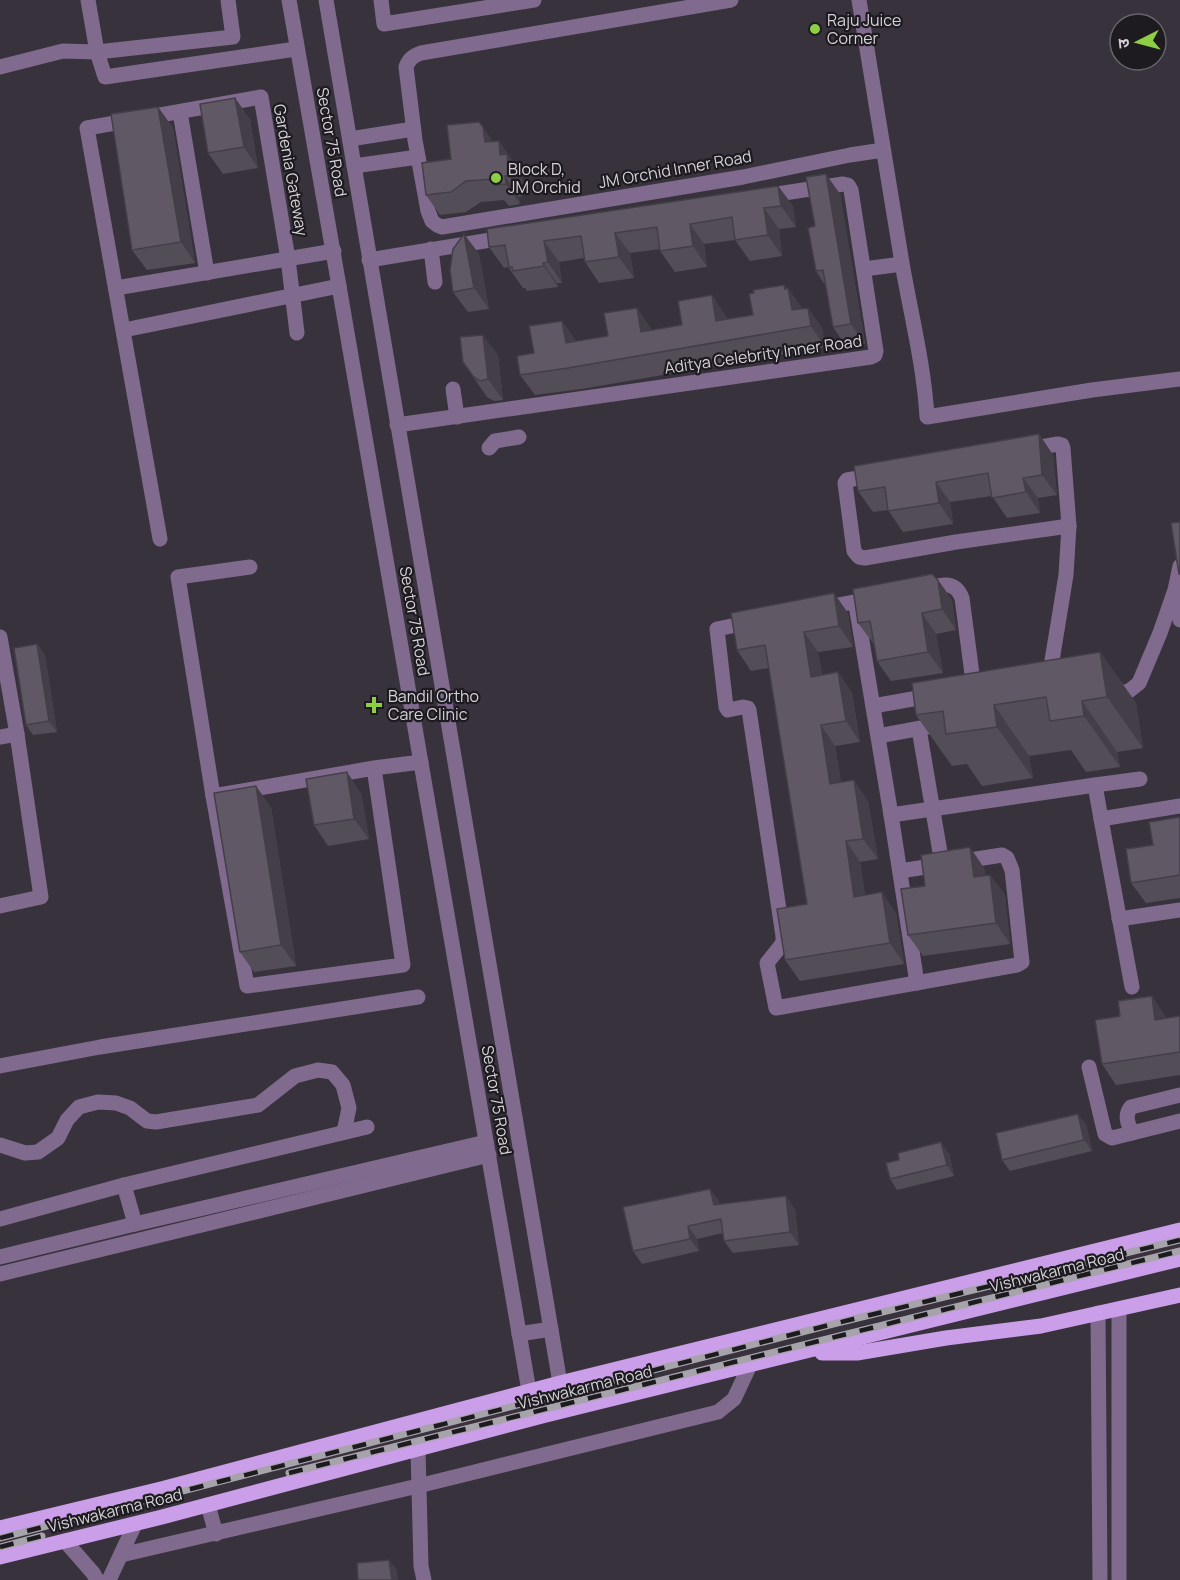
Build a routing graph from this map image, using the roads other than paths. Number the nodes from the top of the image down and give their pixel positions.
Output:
1 (88, 0) edge
2 (228, 0) edge
3 (289, 0) edge
4 (326, 0) edge
5 (381, 0) edge
6 (534, 0) edge
7 (731, 0) edge
8 (860, 0) edge
9 (515, 2) edge
10 (297, 49) junction
11 (97, 52) junction
12 (0, 67) edge
13 (180, 112) junction
14 (413, 129) junction
15 (350, 139) junction
16 (883, 150) junction
17 (418, 157) junction
18 (354, 166) junction
19 (748, 199) edge
20 (525, 234) edge
21 (430, 249) junction
22 (334, 251) junction
23 (288, 259) junction
24 (369, 260) junction
25 (902, 264) junction
26 (864, 269) junction
27 (207, 273) junction
28 (435, 282) dead end
29 (339, 286) junction
30 (116, 288) junction
31 (292, 296) junction
32 (124, 330) junction
33 (297, 333) dead end
34 (1180, 379) edge
35 (453, 389) dead end
36 (457, 417) junction
37 (397, 425) junction
38 (519, 437) dead end
39 (489, 448) dead end
40 (1013, 451) edge
41 (891, 472) edge
42 (1069, 526) junction
43 (160, 539) dead end
44 (1180, 566) edge
45 (250, 567) dead end
46 (1175, 590) junction
47 (912, 591) edge
48 (890, 595) edge
49 (855, 602) junction
50 (809, 611) edge
51 (763, 620) edge
52 (1180, 620) edge
53 (0, 637) edge
54 (1046, 697) edge
55 (1099, 697) edge
56 (873, 706) junction
57 (956, 722) edge
58 (919, 729) junction
59 (18, 734) junction
60 (878, 736) junction
61 (0, 737) edge
62 (421, 762) junction
63 (374, 768) junction
64 (1140, 779) dead end
65 (1095, 785) junction
66 (213, 796) junction
67 (1180, 806) edge
68 (933, 809) junction
69 (891, 815) junction
70 (1101, 819) junction
71 (942, 864) junction
72 (900, 871) junction
73 (0, 906) edge
74 (1180, 910) edge
75 (1119, 919) junction
76 (917, 983) junction
77 (1132, 987) dead end
78 (418, 997) dead end
79 (0, 1066) edge
80 (1089, 1067) dead end
81 (1180, 1095) edge
82 (1180, 1121) edge
83 (367, 1127) dead end
84 (344, 1132) junction
85 (1132, 1133) junction
86 (0, 1145) edge
87 (487, 1148) junction
88 (124, 1185) junction
89 (0, 1219) edge
90 (135, 1224) junction
91 (1180, 1230) edge
92 (1146, 1239) junction
93 (1122, 1245) junction
94 (0, 1257) edge
95 (1180, 1259) edge
96 (1150, 1266) junction
97 (1127, 1272) junction
98 (0, 1274) edge
99 (1180, 1295) edge
100 (1119, 1309) junction
101 (1098, 1313) junction
102 (550, 1329) junction
103 (519, 1334) junction
104 (793, 1354) junction
105 (750, 1365) junction
106 (560, 1383) junction
107 (529, 1391) junction
108 (418, 1450) junction
109 (418, 1486) junction
110 (208, 1505) junction
111 (135, 1524) junction
112 (0, 1528) edge
113 (216, 1534) junction
114 (65, 1541) junction
115 (121, 1555) junction
116 (0, 1557) edge
117 (97, 1580) edge
118 (109, 1580) edge
119 (424, 1580) edge
120 (1100, 1580) edge
121 (1119, 1580) edge

1 - 11 street
2 - 11 street
3 - 10 street, Sector 75 Road
4 - 15 street, Sector 75 Road
5 - 9 street
6 - 9 street
7 - 14 street, JM Orchid Inner Road
8 - 16 street
10 - 11 street
10 - 22 street, Sector 75 Road
11 - 12 street
13 - 23 street, Gardenia Gateway
13 - 27 street
13 - 30 street, Gardenia Gateway
14 - 15 street
14 - 17 street, JM Orchid Inner Road
15 - 18 street, Sector 75 Road
16 - 17 street, JM Orchid Inner Road
16 - 25 street
17 - 18 street
18 - 24 street, Sector 75 Road
19 - 26 street, Aditya Celebrity Inner Road
20 - 21 street
21 - 24 street
21 - 28 street
22 - 23 street, Gardenia Gateway
22 - 29 street, Sector 75 Road
23 - 27 street, Gardenia Gateway
23 - 31 street, Gardenia Gateway
24 - 37 street, Sector 75 Road
25 - 26 street
25 - 34 street
26 - 36 street, Aditya Celebrity Inner Road
27 - 30 street, Gardenia Gateway
29 - 31 street
29 - 62 street, Sector 75 Road
30 - 32 street, Gardenia Gateway
31 - 32 street
31 - 33 street, Gardenia Gateway
32 - 43 street, Gardenia Gateway
35 - 36 street
36 - 37 street, Aditya Celebrity Inner Road
37 - 102 street, Sector 75 Road
38 - 39 street
40 - 42 street
41 - 42 street
42 - 54 street
44 - 46 street
45 - 66 street
46 - 52 street
46 - 55 street
47 - 56 street
48 - 49 street
49 - 50 street
49 - 56 street
51 - 76 street
53 - 59 street
56 - 60 street
57 - 58 street
58 - 60 street
58 - 68 street
59 - 61 street
59 - 73 street
60 - 69 street
62 - 63 street
62 - 87 street, Sector 75 Road
63 - 66 street
63 - 66 street
64 - 65 street
65 - 68 street
65 - 70 street
67 - 70 street
68 - 69 street
68 - 71 street
69 - 72 street
70 - 75 street
71 - 72 street
71 - 76 street
72 - 76 street
74 - 75 street
75 - 77 street
78 - 79 street
80 - 85 street
81 - 85 street
82 - 85 street
83 - 84 street
84 - 86 street
84 - 88 street
87 - 90 street
87 - 98 street
87 - 103 street, Sector 75 Road
88 - 89 street
88 - 90 street
90 - 94 street
91 - 92 main road, Vishwakarma Road
92 - 93 main road, Vishwakarma Road
92 - 96 main road
93 - 97 main road
93 - 106 main road, Vishwakarma Road
95 - 96 main road, Vishwakarma Road
96 - 97 main road, Vishwakarma Road
97 - 104 main road, Vishwakarma Road
99 - 100 main road
100 - 101 main road
100 - 121 street
101 - 104 main road
101 - 120 street
102 - 103 street
102 - 106 street, Sector 75 Road
103 - 107 street, Sector 75 Road
104 - 105 main road, Vishwakarma Road
105 - 108 main road, Vishwakarma Road
105 - 109 street
106 - 107 main road, Vishwakarma Road
107 - 112 main road, Vishwakarma Road
108 - 109 street
108 - 110 main road, Vishwakarma Road
109 - 113 street
109 - 119 street
110 - 111 main road, Vishwakarma Road
110 - 113 street
111 - 114 main road, Vishwakarma Road
111 - 115 street
113 - 115 street
114 - 116 main road, Vishwakarma Road
114 - 117 street
115 - 118 street

